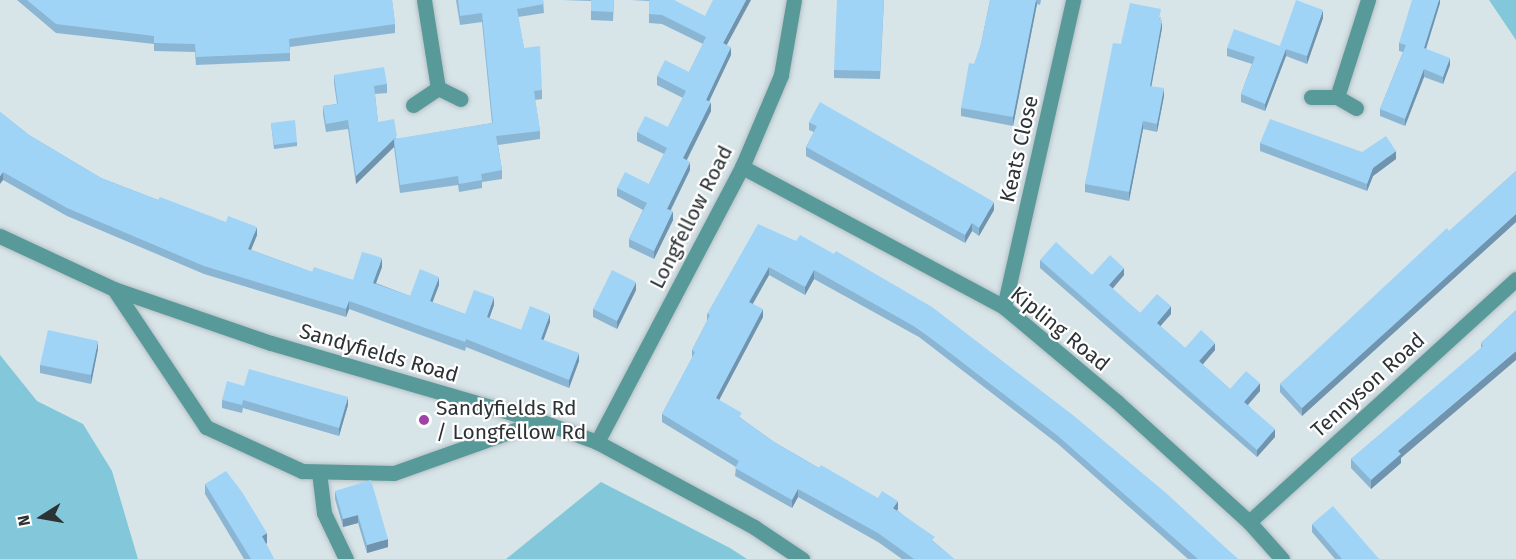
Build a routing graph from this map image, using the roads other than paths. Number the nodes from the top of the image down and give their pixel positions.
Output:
1 (424, 0) edge
2 (795, 0) edge
3 (1073, 0) edge
4 (1368, 0) edge
5 (438, 88) junction
6 (1311, 97) dead end
7 (1337, 97) junction
8 (461, 99) dead end
9 (413, 105) dead end
10 (1356, 108) dead end
11 (742, 168) junction
12 (0, 236) edge
13 (1516, 279) edge
14 (114, 289) junction
15 (1004, 308) junction
16 (540, 421) junction
17 (597, 442) junction
18 (319, 472) junction
19 (1249, 522) junction
20 (346, 559) edge
21 (802, 559) edge
22 (1282, 559) edge

1 - 5 street
2 - 11 street, Longfellow Road
3 - 15 street, Keats Close
4 - 7 street
5 - 8 street
5 - 9 street
6 - 7 street
7 - 10 street
11 - 15 street, Kipling Road
11 - 17 street, Longfellow Road
12 - 14 street, Sandyfields Road
13 - 19 street, Tennyson Road
14 - 16 street, Sandyfields Road
14 - 18 street
15 - 19 street, Kipling Road
16 - 17 street, Sandyfields Road
16 - 18 street
17 - 21 street, Sandyfields Road
18 - 20 street
19 - 22 street, Kipling Road

